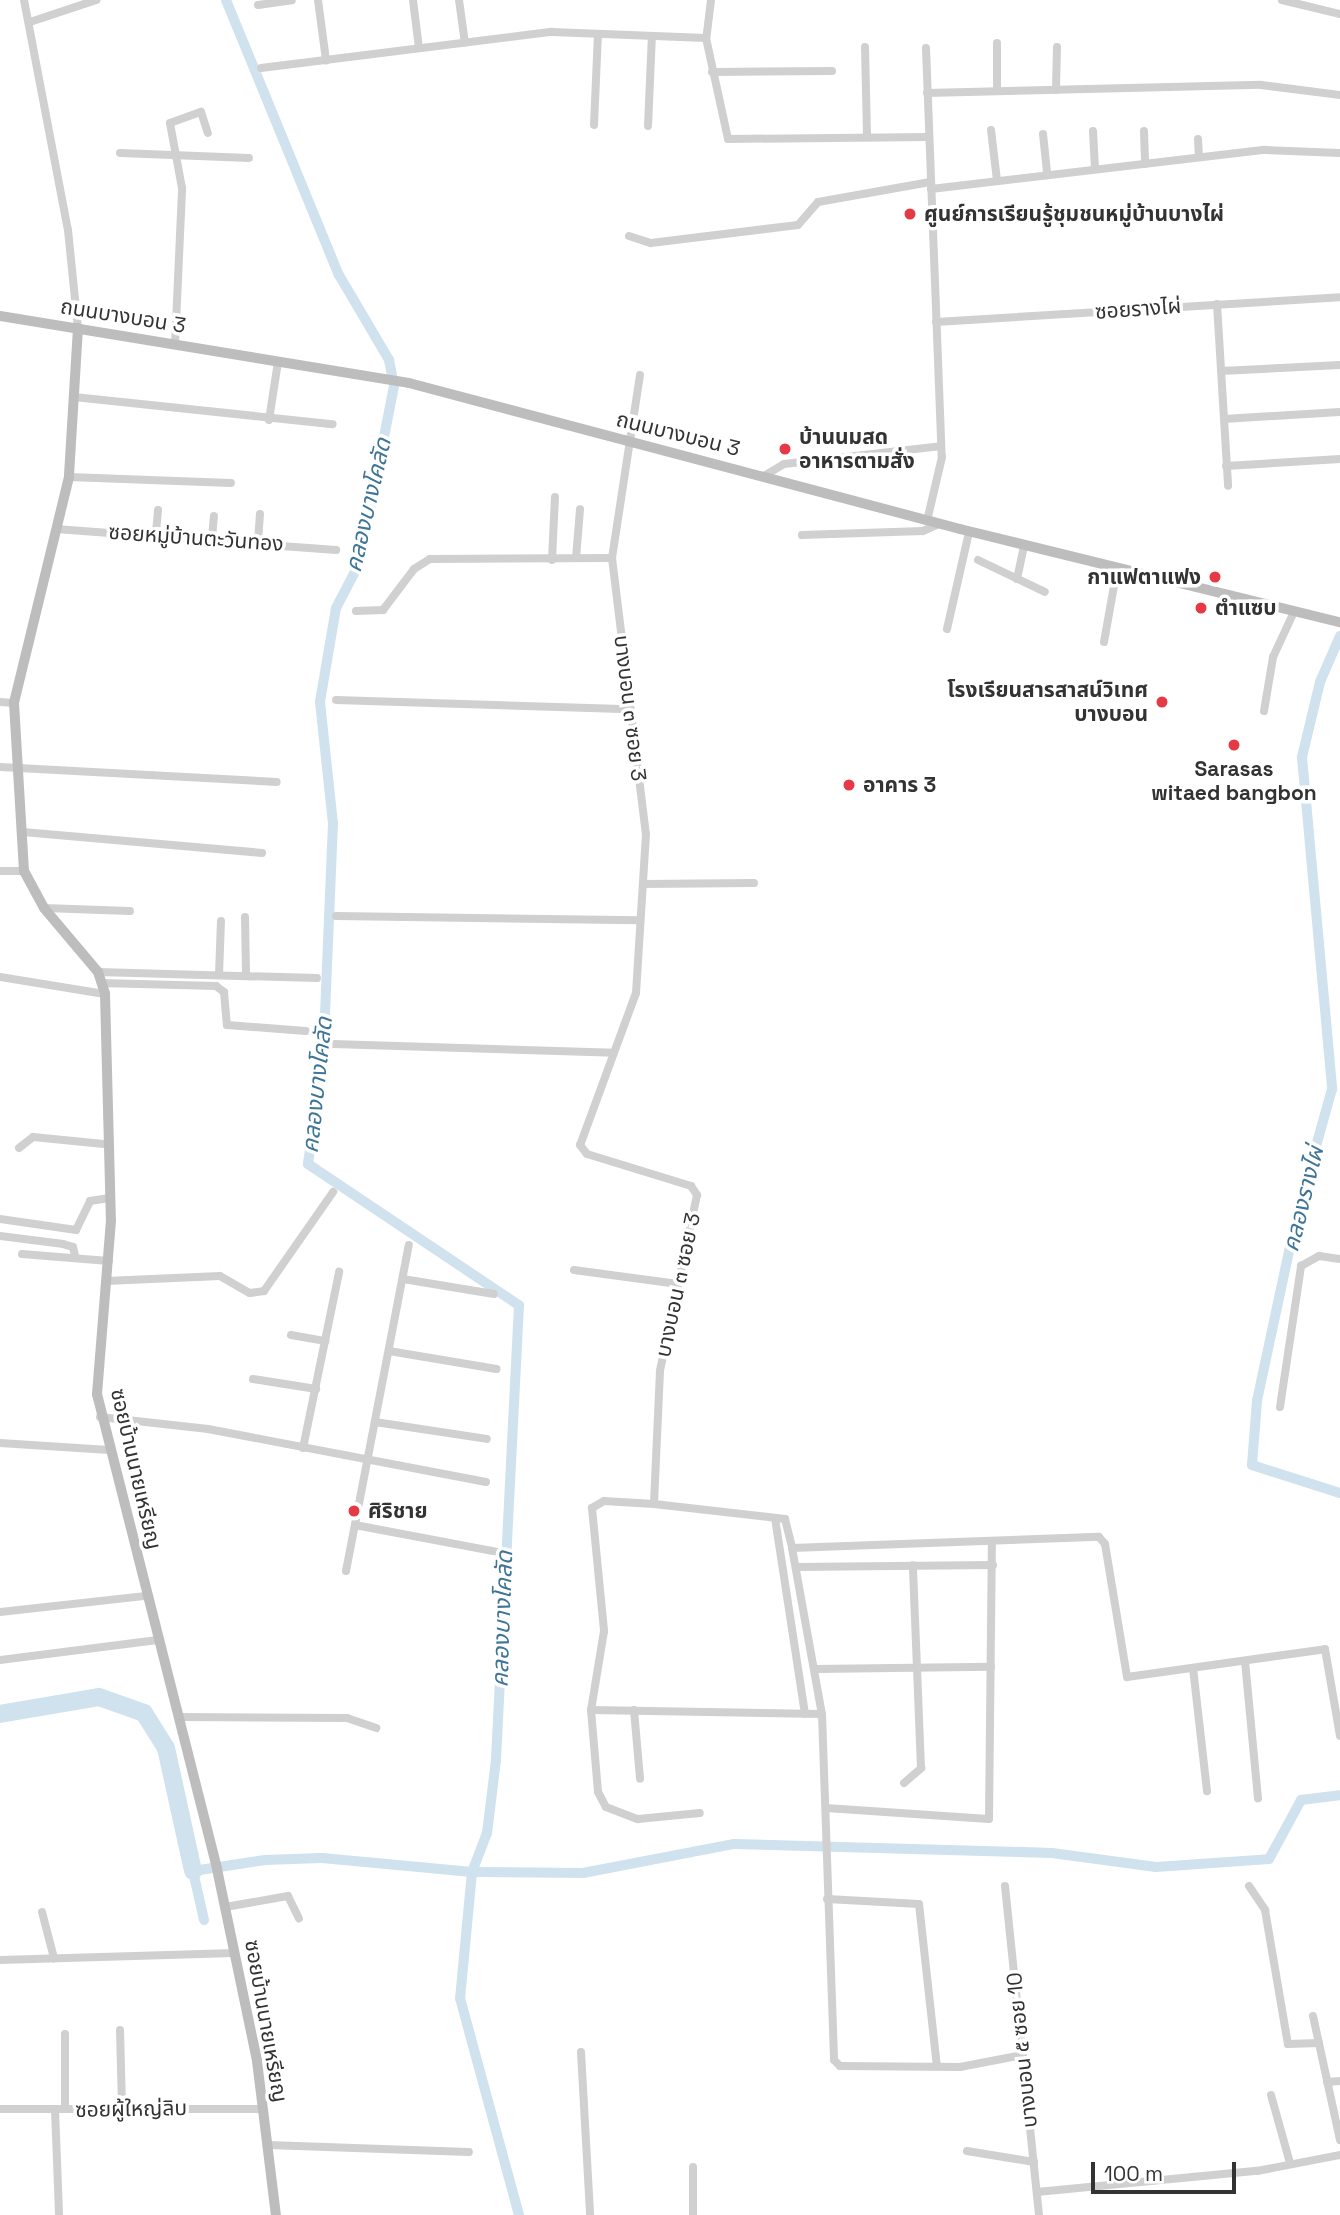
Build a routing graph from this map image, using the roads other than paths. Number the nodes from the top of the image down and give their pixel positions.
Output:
1 (24, 0) edge
2 (96, 0) edge
3 (292, 0) edge
4 (318, 0) edge
5 (413, 0) edge
6 (459, 0) edge
7 (711, 0) edge
8 (1282, 0) edge
9 (258, 5) dead end
10 (1340, 14) edge
11 (30, 22) junction
12 (598, 35) junction
13 (652, 36) junction
14 (706, 38) junction
15 (465, 43) junction
16 (997, 43) dead end
17 (865, 47) dead end
18 (1057, 47) dead end
19 (419, 48) junction
20 (926, 48) dead end
21 (326, 60) junction
22 (261, 68) dead end
23 (832, 71) dead end
24 (712, 72) junction
25 (1056, 90) junction
26 (996, 91) junction
27 (927, 93) junction
28 (1340, 95) edge
29 (594, 125) dead end
30 (648, 126) dead end
31 (991, 130) dead end
32 (1093, 131) dead end
33 (1144, 131) dead end
34 (208, 133) dead end
35 (1043, 134) dead end
36 (867, 136) junction
37 (929, 137) junction
38 (1198, 139) dead end
39 (120, 153) dead end
40 (1340, 153) edge
41 (1199, 156) junction
42 (179, 158) junction
43 (248, 158) dead end
44 (1145, 163) junction
45 (1095, 168) junction
46 (1047, 173) junction
47 (997, 180) junction
48 (931, 186) junction
49 (629, 236) dead end
50 (1340, 297) edge
51 (1217, 304) junction
52 (0, 316) edge
53 (936, 322) junction
54 (78, 328) junction
55 (174, 345) junction
56 (278, 362) junction
57 (1340, 365) edge
58 (1221, 371) junction
59 (640, 375) dead end
60 (74, 397) junction
61 (1340, 412) edge
62 (1224, 419) junction
63 (269, 420) junction
64 (333, 424) dead end
65 (630, 442) junction
66 (941, 446) junction
67 (1340, 459) edge
68 (1226, 466) junction
69 (764, 476) junction
70 (69, 477) junction
71 (231, 483) dead end
72 (1228, 486) dead end
73 (555, 497) dead end
74 (580, 509) dead end
75 (158, 510) dead end
76 (260, 514) dead end
77 (214, 516) dead end
78 (926, 520) junction
79 (939, 524) junction
80 (56, 528) junction
81 (969, 532) junction
82 (156, 533) junction
83 (802, 535) dead end
84 (212, 538) junction
85 (258, 542) junction
86 (1024, 546) junction
87 (337, 550) dead end
88 (576, 558) junction
89 (612, 558) junction
90 (552, 560) junction
91 (978, 560) dead end
92 (1117, 569) junction
93 (1017, 579) junction
94 (1045, 592) dead end
95 (356, 611) dead end
96 (1293, 614) junction
97 (1340, 622) edge
98 (947, 629) dead end
99 (1104, 642) dead end
100 (336, 700) dead end
101 (0, 702) edge
102 (14, 703) junction
103 (630, 709) junction
104 (1264, 711) dead end
105 (0, 767) edge
106 (21, 767) junction
107 (277, 782) dead end
108 (23, 832) junction
109 (262, 853) dead end
110 (0, 871) edge
111 (24, 871) junction
112 (754, 883) dead end
113 (643, 884) junction
114 (44, 908) junction
115 (130, 911) dead end
116 (336, 916) dead end
117 (245, 917) dead end
118 (640, 920) junction
119 (221, 921) dead end
120 (219, 975) junction
121 (246, 976) junction
122 (0, 977) edge
123 (317, 978) dead end
124 (101, 983) junction
125 (306, 1031) dead end
126 (333, 1044) dead end
127 (614, 1053) junction
128 (104, 1144) junction
129 (19, 1149) dead end
130 (333, 1192) dead end
131 (108, 1198) junction
132 (0, 1219) edge
133 (0, 1236) edge
134 (410, 1245) dead end
135 (22, 1254) dead end
136 (75, 1256) junction
137 (1340, 1259) edge
138 (109, 1261) junction
139 (574, 1270) dead end
140 (339, 1272) dead end
141 (403, 1279) junction
142 (106, 1281) junction
143 (678, 1284) junction
144 (494, 1294) dead end
145 (291, 1335) dead end
146 (325, 1341) junction
147 (389, 1350) junction
148 (498, 1369) dead end
149 (253, 1379) dead end
150 (316, 1389) junction
151 (1280, 1407) dead end
152 (100, 1417) junction
153 (375, 1422) junction
154 (487, 1439) dead end
155 (0, 1443) edge
156 (303, 1448) junction
157 (109, 1450) junction
158 (366, 1460) junction
159 (486, 1482) dead end
160 (654, 1504) junction
161 (775, 1518) junction
162 (355, 1525) junction
163 (992, 1545) junction
164 (792, 1548) junction
165 (498, 1552) dead end
166 (913, 1565) junction
167 (993, 1565) junction
168 (796, 1567) junction
169 (346, 1571) dead end
170 (146, 1595) junction
171 (0, 1612) edge
172 (158, 1640) junction
173 (0, 1660) edge
174 (1245, 1661) junction
175 (918, 1666) junction
176 (991, 1667) junction
177 (1192, 1668) junction
178 (816, 1670) junction
179 (591, 1710) junction
180 (634, 1710) junction
181 (805, 1714) junction
182 (822, 1714) junction
183 (178, 1717) junction
184 (376, 1728) dead end
185 (1340, 1736) edge
186 (640, 1779) dead end
187 (904, 1783) dead end
188 (1207, 1791) dead end
189 (1258, 1798) dead end
190 (826, 1808) junction
191 (700, 1813) dead end
192 (1005, 1886) dead end
193 (1249, 1886) dead end
194 (827, 1899) junction
195 (225, 1907) junction
196 (42, 1912) dead end
197 (299, 1919) dead end
198 (235, 1953) junction
199 (54, 1958) junction
200 (0, 1960) edge
201 (1313, 2016) dead end
202 (120, 2030) dead end
203 (65, 2034) dead end
204 (1319, 2043) junction
205 (581, 2053) dead end
206 (1023, 2055) junction
207 (937, 2066) junction
208 (1340, 2081) edge
209 (1326, 2082) junction
210 (1271, 2095) dead end
211 (122, 2108) junction
212 (0, 2109) edge
213 (60, 2109) junction
214 (263, 2109) junction
215 (1340, 2140) edge
216 (268, 2145) junction
217 (967, 2151) dead end
218 (469, 2152) dead end
219 (1340, 2155) edge
220 (1034, 2162) junction
221 (1290, 2164) junction
222 (693, 2167) dead end
223 (1037, 2192) junction
224 (60, 2215) edge
225 (276, 2215) edge
226 (590, 2215) edge
227 (693, 2215) edge
228 (1039, 2215) edge

1 - 11 street
2 - 11 street
3 - 9 street
4 - 21 street
5 - 19 street
6 - 15 street
7 - 14 street
8 - 10 street
11 - 54 street
12 - 13 street
12 - 15 street
12 - 29 street
13 - 14 street
13 - 30 street
14 - 24 street
15 - 19 street
16 - 26 street
17 - 36 street
18 - 25 street
19 - 21 street
20 - 27 street
21 - 22 street
23 - 24 street
24 - 36 street
25 - 26 street
25 - 28 street
26 - 27 street
27 - 37 street
31 - 47 street
32 - 45 street
33 - 44 street
34 - 42 street
35 - 46 street
36 - 37 street
37 - 48 street
38 - 41 street
39 - 42 street
40 - 41 street
41 - 44 street
42 - 43 street
42 - 55 street
44 - 45 street
45 - 46 street
46 - 47 street
47 - 48 street
48 - 49 street
48 - 53 street
50 - 51 street, ซอยรางไผ่
51 - 53 street, ซอยรางไผ่
51 - 58 street
52 - 54 street, ถนนบางบอน 3
53 - 66 street
54 - 55 street, ถนนบางบอน 3
54 - 60 street
55 - 56 street, ถนนบางบอน 3
56 - 63 street
56 - 65 street, ถนนบางบอน 3
57 - 58 street
58 - 62 street
59 - 65 street, บางบอน ๓ ซอย 3
60 - 63 street
60 - 70 street
61 - 62 street
62 - 68 street
63 - 64 street
65 - 69 street, ถนนบางบอน 3
65 - 89 street, บางบอน ๓ ซอย 3
66 - 69 street
66 - 78 street
67 - 68 street
68 - 72 street
69 - 78 street, ถนนบางบอน 3
70 - 71 street
70 - 80 street
73 - 90 street
74 - 88 street
75 - 82 street
76 - 85 street
77 - 84 street
78 - 79 street, ถนนบางบอน 3
79 - 81 street, ถนนบางบอน 3
79 - 83 street
80 - 82 street, ซอยหมู่บ้านตะวันทอง
80 - 102 street
81 - 86 street, ถนนบางบอน 3
81 - 98 street
82 - 84 street, ซอยหมู่บ้านตะวันทอง
84 - 85 street, ซอยหมู่บ้านตะวันทอง
85 - 87 street, ซอยหมู่บ้านตะวันทอง
86 - 92 street, ถนนบางบอน 3
86 - 93 street
88 - 89 street
88 - 90 street
89 - 103 street, บางบอน ๓ ซอย 3
90 - 95 street
91 - 93 street
92 - 96 street, ถนนบางบอน 3
92 - 99 street
93 - 94 street
96 - 97 street, ถนนบางบอน 3
96 - 104 street
100 - 103 street
101 - 102 street
102 - 106 street
103 - 113 street, บางบอน ๓ ซอย 3
105 - 106 street
106 - 107 street
106 - 108 street
108 - 109 street
108 - 111 street
110 - 111 street
111 - 114 street
112 - 113 street
113 - 118 street, บางบอน ๓ ซอย 3
114 - 115 street
114 - 124 street
116 - 118 street
117 - 121 street
118 - 127 street, บางบอน ๓ ซอย 3
119 - 120 street
120 - 121 street
120 - 124 street
121 - 123 street
122 - 124 street
124 - 125 street
124 - 128 street, ซอยบ้านนายเหรียญ
126 - 127 street
127 - 143 street, บางบอน ๓ ซอย 3
128 - 129 street
128 - 131 street, ซอยบ้านนายเหรียญ
130 - 142 street
131 - 132 street
131 - 138 street, ซอยบ้านนายเหรียญ
133 - 136 street
134 - 141 street
135 - 136 street
136 - 138 street
137 - 151 street
138 - 142 street, ซอยบ้านนายเหรียญ
139 - 143 street
140 - 146 street
141 - 144 street
141 - 147 street
142 - 152 street, ซอยบ้านนายเหรียญ
143 - 160 street, บางบอน ๓ ซอย 3
145 - 146 street
146 - 150 street
147 - 148 street
147 - 153 street
149 - 150 street
150 - 156 street
152 - 156 street
152 - 157 street, ซอยบ้านนายเหรียญ
153 - 154 street
153 - 158 street
155 - 157 street
156 - 158 street
157 - 170 street, ซอยบ้านนายเหรียญ
158 - 159 street
158 - 162 street
160 - 161 street
160 - 179 street
161 - 164 street
161 - 181 street
162 - 165 street
162 - 169 street
163 - 164 street
163 - 167 street
163 - 177 street
164 - 168 street
166 - 167 street
166 - 168 street
166 - 175 street
167 - 176 street
168 - 178 street
170 - 171 street
170 - 172 street, ซอยบ้านนายเหรียญ
172 - 173 street
172 - 183 street, ซอยบ้านนายเหรียญ
174 - 177 street
174 - 185 street
174 - 189 street
175 - 176 street
175 - 178 street
175 - 187 street
176 - 190 street
177 - 188 street
178 - 182 street
179 - 180 street
179 - 191 street
180 - 181 street
180 - 186 street
181 - 182 street
182 - 190 street
183 - 184 street
183 - 195 street, ซอยบ้านนายเหรียญ
190 - 194 street
192 - 206 street, บางบอน ๕ ซอย 10
193 - 204 street
194 - 207 street
194 - 207 street
195 - 197 street
195 - 198 street, ซอยบ้านนายเหรียญ
196 - 199 street
198 - 199 street
198 - 214 street, ซอยบ้านนายเหรียญ
199 - 200 street
201 - 204 street
202 - 211 street
203 - 213 street
204 - 209 street
205 - 226 street
206 - 207 street
206 - 220 street, บางบอน ๕ ซอย 10
208 - 209 street
209 - 215 street
210 - 221 street
211 - 213 street, ซอยผู้ใหญ่ลิบ
211 - 214 street, ซอยผู้ใหญ่ลิบ
212 - 213 street, ซอยผู้ใหญ่ลิบ
213 - 224 street
214 - 216 street, ซอยบ้านนายเหรียญ
216 - 218 street
216 - 225 street, ซอยบ้านนายเหรียญ
217 - 220 street
219 - 221 street
220 - 223 street, บางบอน ๕ ซอย 10
221 - 223 street
222 - 227 street
223 - 228 street, บางบอน ๕ ซอย 10

